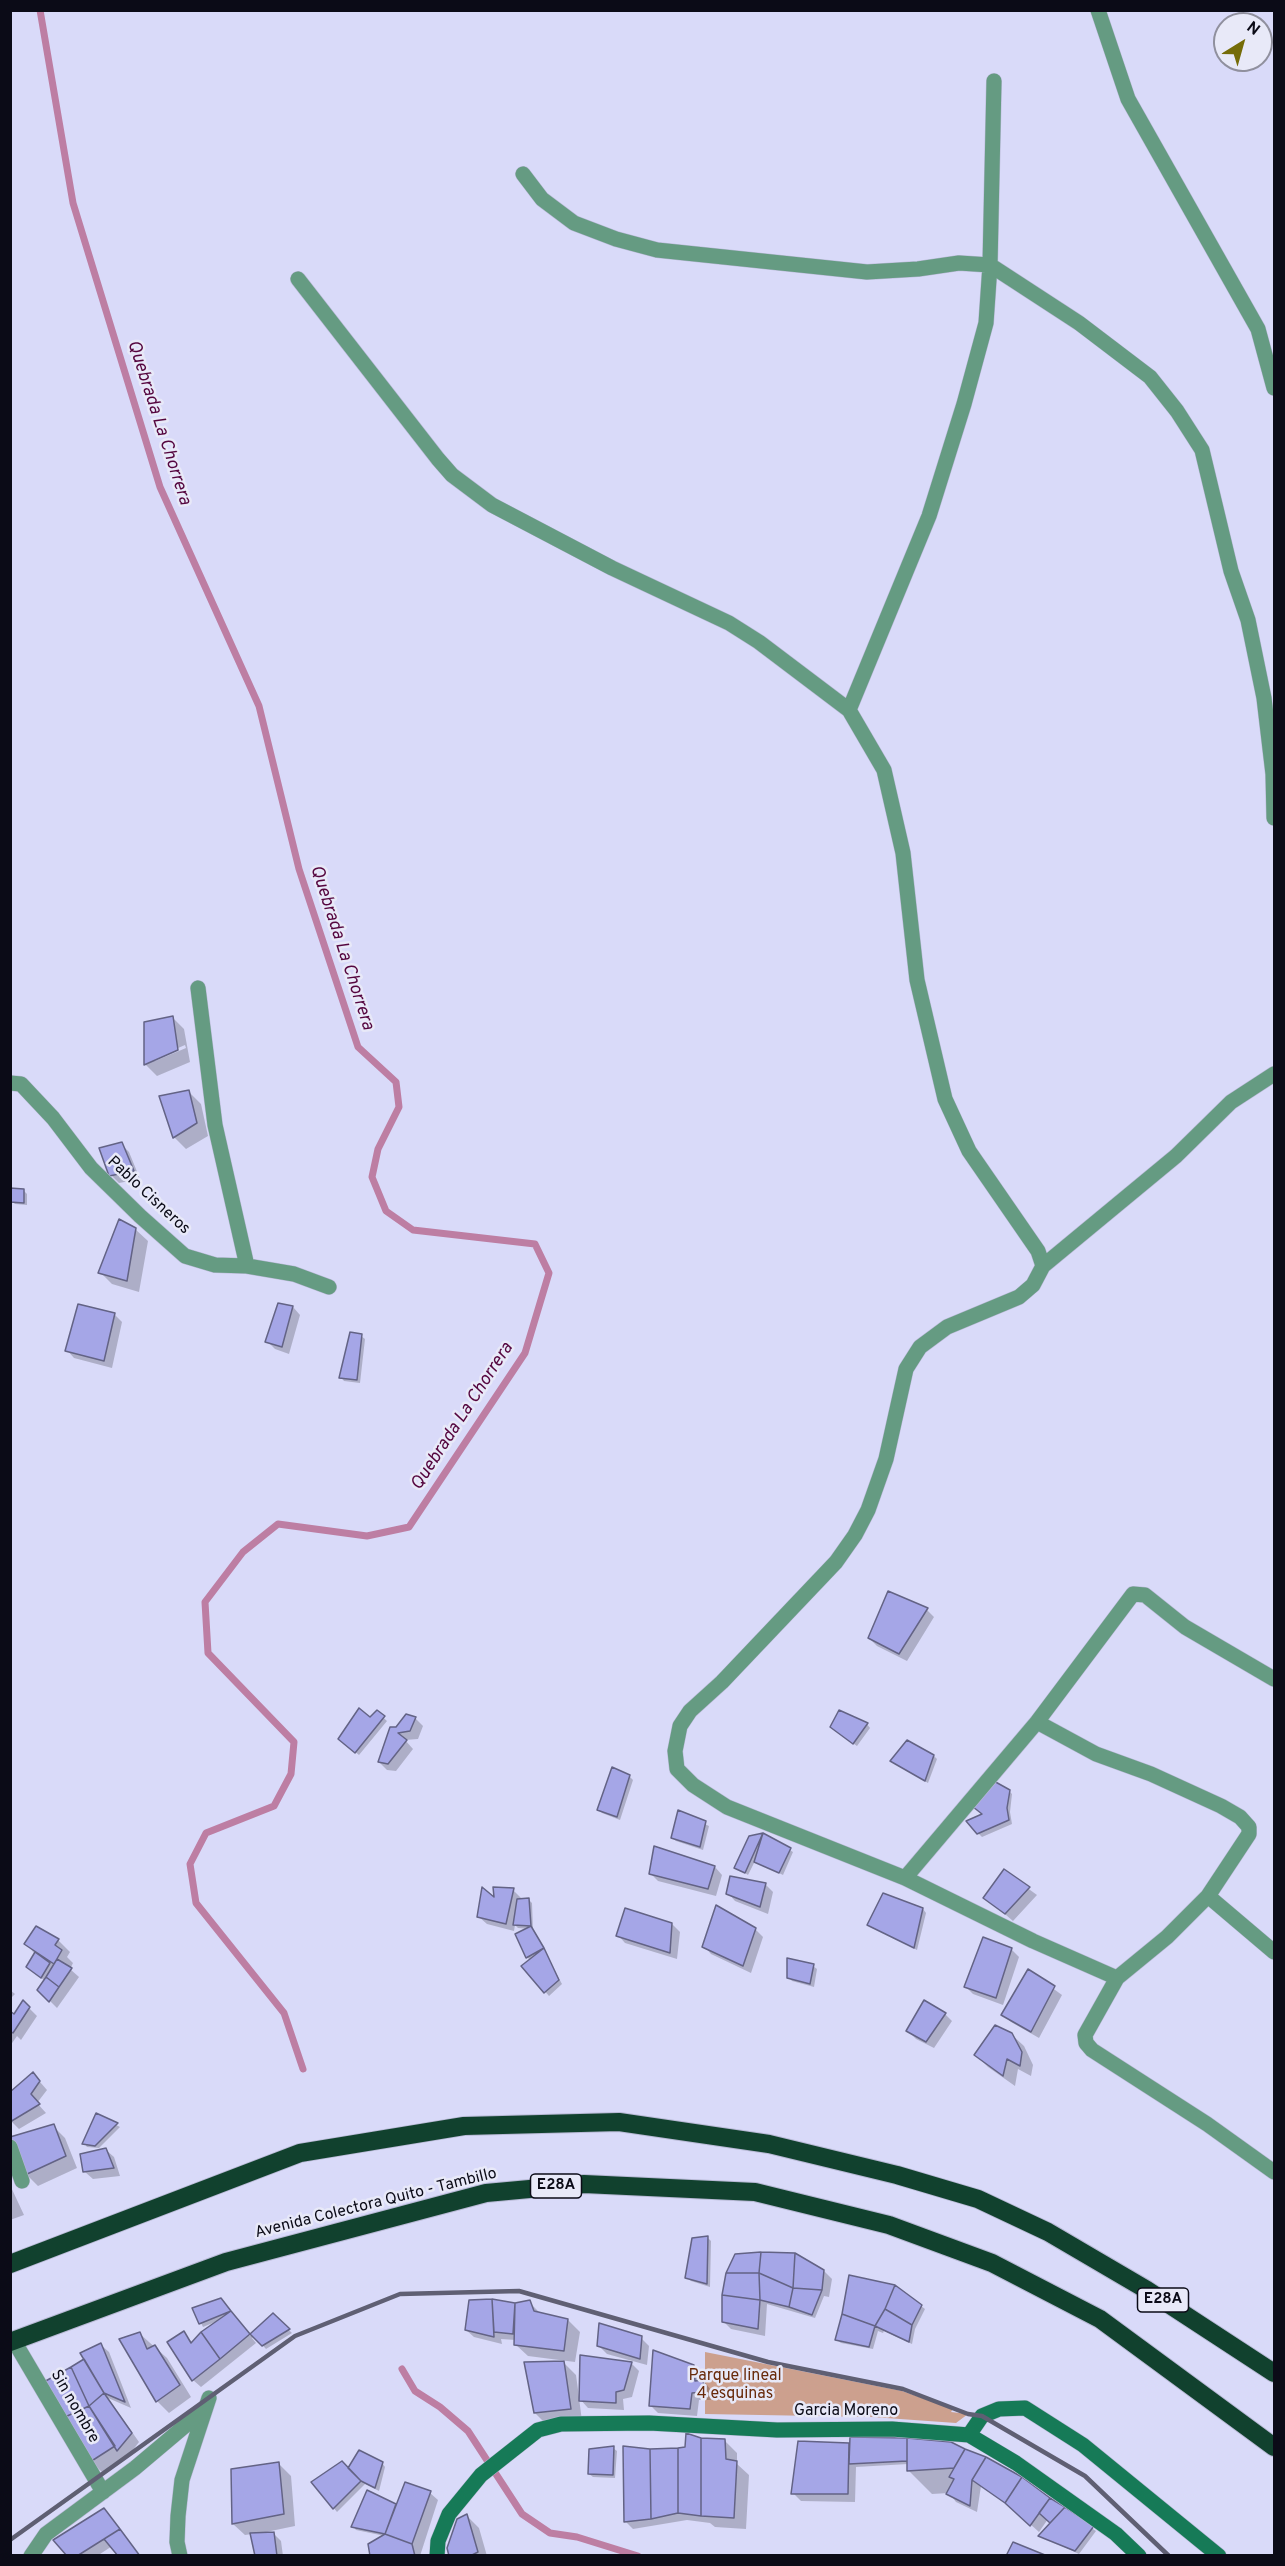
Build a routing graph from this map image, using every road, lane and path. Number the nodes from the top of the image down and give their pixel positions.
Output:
1 (1098, 10) edge
2 (994, 81) dead end
3 (523, 174) dead end
4 (990, 265) junction
5 (298, 279) dead end
6 (1275, 388) edge
7 (849, 710) junction
8 (1275, 819) edge
9 (198, 988) dead end
10 (1275, 1074) edge
11 (10, 1083) edge
12 (247, 1266) junction
13 (1043, 1266) junction
14 (329, 1287) dead end
15 (1275, 1679) edge
16 (1037, 1722) junction
17 (906, 1878) junction
18 (1208, 1896) junction
19 (1275, 1952) edge
20 (1117, 1978) junction
21 (10, 2147) edge
22 (1275, 2172) edge
23 (22, 2181) dead end
24 (10, 2264) edge
25 (12, 2341) edge
26 (1275, 2373) edge
27 (969, 2435) junction
28 (1275, 2447) edge
29 (103, 2492) junction
30 (32, 2556) edge
31 (180, 2556) edge
32 (437, 2556) edge
33 (1139, 2556) edge
34 (1218, 2556) edge

1 - 6 street
2 - 4 street
3 - 4 street
4 - 7 street
4 - 8 street
5 - 7 street
7 - 13 street
9 - 12 street
10 - 13 street
11 - 12 street, Pablo Cisneros
12 - 14 street, Pablo Cisneros
13 - 17 street
15 - 16 street
16 - 17 street
16 - 18 street
17 - 20 street
18 - 19 street
18 - 20 street
20 - 22 street
21 - 23 street
24 - 26 highway, E28A
25 - 28 highway, Avenida Colectora Quito - Tambillo / E28A
25 - 29 street, Sin nombre
27 - 32 street, Garcia Moreno
27 - 33 street, Garcia Moreno
27 - 34 street
29 - 30 street
29 - 31 street

